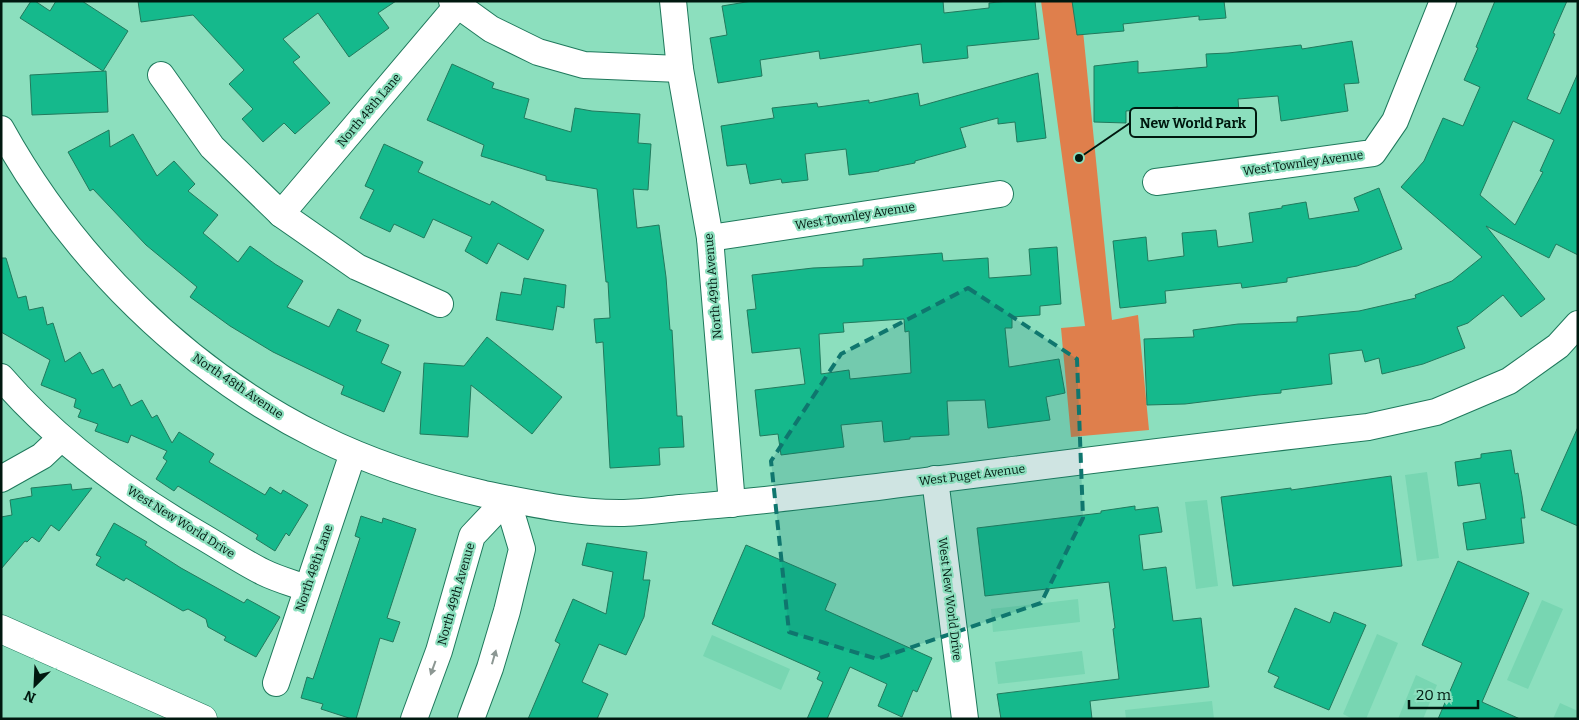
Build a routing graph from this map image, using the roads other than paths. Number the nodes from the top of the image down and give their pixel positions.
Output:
1 (673, 1) edge
2 (1443, 1) edge
3 (454, 4) edge
4 (680, 69) junction
5 (161, 75) dead end
6 (1, 129) edge
7 (1156, 182) dead end
8 (1000, 194) dead end
9 (281, 214) junction
10 (710, 238) junction
11 (440, 304) dead end
12 (1578, 324) edge
13 (1, 377) edge
14 (62, 438) junction
15 (352, 453) junction
16 (1, 479) edge
17 (935, 479) junction
18 (507, 498) junction
19 (732, 504) junction
20 (306, 588) junction
21 (1, 629) edge
22 (276, 683) dead end
23 (203, 719) edge
24 (414, 719) edge
25 (471, 719) edge
26 (965, 719) edge

1 - 4 street, North 49th Avenue
2 - 7 street, West Townley Avenue
3 - 4 street
3 - 9 street, North 48th Lane
4 - 10 street, North 49th Avenue
5 - 9 street
6 - 15 street, North 48th Avenue
8 - 10 street, West Townley Avenue
9 - 11 street
10 - 19 street, North 49th Avenue
12 - 17 street, West Puget Avenue
13 - 14 street, West New World Drive
14 - 16 street
14 - 20 street, West New World Drive
15 - 18 street, North 48th Avenue
15 - 20 street, North 48th Lane
17 - 19 street, West Puget Avenue
17 - 26 street, West New World Drive
18 - 19 street, West Puget Avenue
18 -> 24 street, North 49th Avenue
25 -> 18 street
20 - 22 street, North 48th Lane
21 - 23 main road

